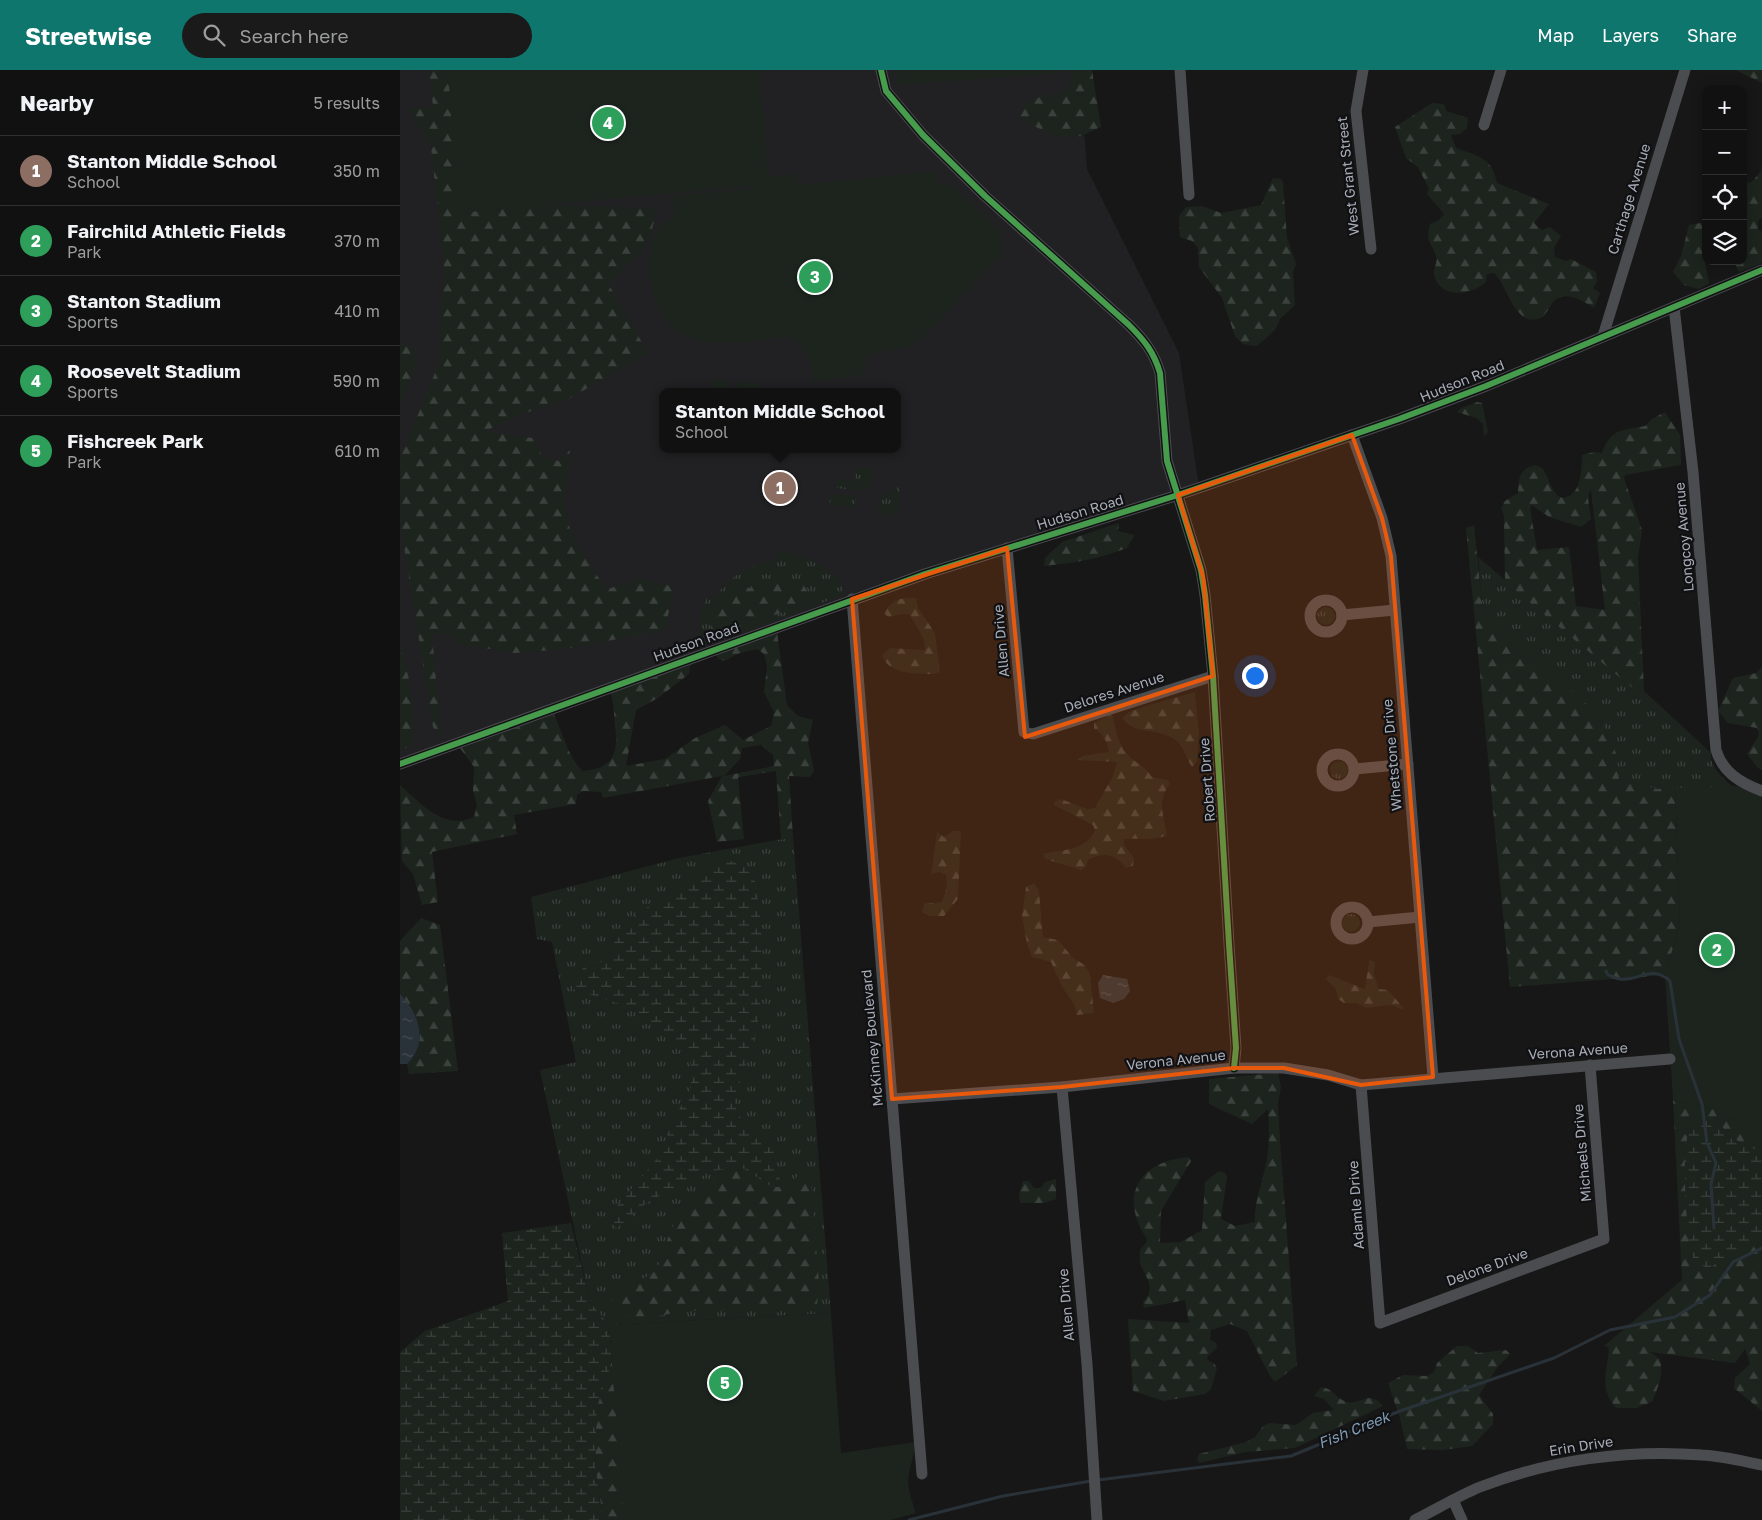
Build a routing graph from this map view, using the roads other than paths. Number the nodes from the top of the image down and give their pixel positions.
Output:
1 (881, 70) edge
2 (1180, 70) edge
3 (1363, 70) edge
4 (1501, 70) edge
5 (1685, 70) edge
6 (1484, 125) dead end
7 (1189, 195) dead end
8 (1371, 249) dead end
9 (1762, 270) edge
10 (1674, 307) junction
11 (1603, 336) junction
12 (1352, 435) junction
13 (1178, 494) junction
14 (1007, 548) junction
15 (852, 599) junction
16 (1395, 610) junction
17 (1342, 615) dead end
18 (1213, 676) junction
19 (1024, 732) joint
20 (400, 764) edge
21 (1408, 764) junction
22 (1355, 769) dead end
23 (1762, 791) edge
24 (1420, 917) junction
25 (1368, 922) dead end
26 (1670, 1059) dead end
27 (1590, 1065) junction
28 (1234, 1068) junction
29 (1433, 1077) junction
30 (1362, 1085) junction
31 (1062, 1087) junction
32 (892, 1099) junction
33 (1604, 1239) joint
34 (1380, 1323) joint
35 (1762, 1465) edge
36 (922, 1474) dead end
37 (1453, 1500) junction
38 (1097, 1520) edge
39 (1415, 1520) edge
40 (1462, 1520) edge

1 - 13 street, Robert Drive
2 - 7 street
3 - 8 street, West Grant Street
4 - 6 street
5 - 11 street, Carthage Avenue
9 - 10 street, Hudson Road
10 - 11 street, Hudson Road
10 - 23 street, Longcoy Avenue
11 - 12 street, Hudson Road
12 - 13 street, Hudson Road
12 - 16 street, Whetstone Drive
13 - 14 street, Hudson Road
13 - 18 street, Robert Drive
14 - 15 street, Hudson Road
14 - 19 street, Allen Drive
15 - 20 street, Hudson Road
15 - 32 street, McKinney Boulevard
16 - 17 street
16 - 21 street, Whetstone Drive
18 - 19 street, Delores Avenue
18 - 28 street, Robert Drive
21 - 22 street
21 - 24 street, Whetstone Drive
24 - 25 street
24 - 29 street, Whetstone Drive
26 - 27 street, Verona Avenue
27 - 29 street, Verona Avenue
27 - 33 street, Michaels Drive
28 - 30 street, Verona Avenue
28 - 31 street, Verona Avenue
29 - 30 street, Verona Avenue
30 - 34 street, Adamle Drive
31 - 32 street, Verona Avenue
31 - 38 street, Allen Drive
32 - 36 street, McKinney Boulevard
33 - 34 street, Delone Drive
35 - 37 street, Erin Drive
37 - 39 street, Erin Drive
37 - 40 street

